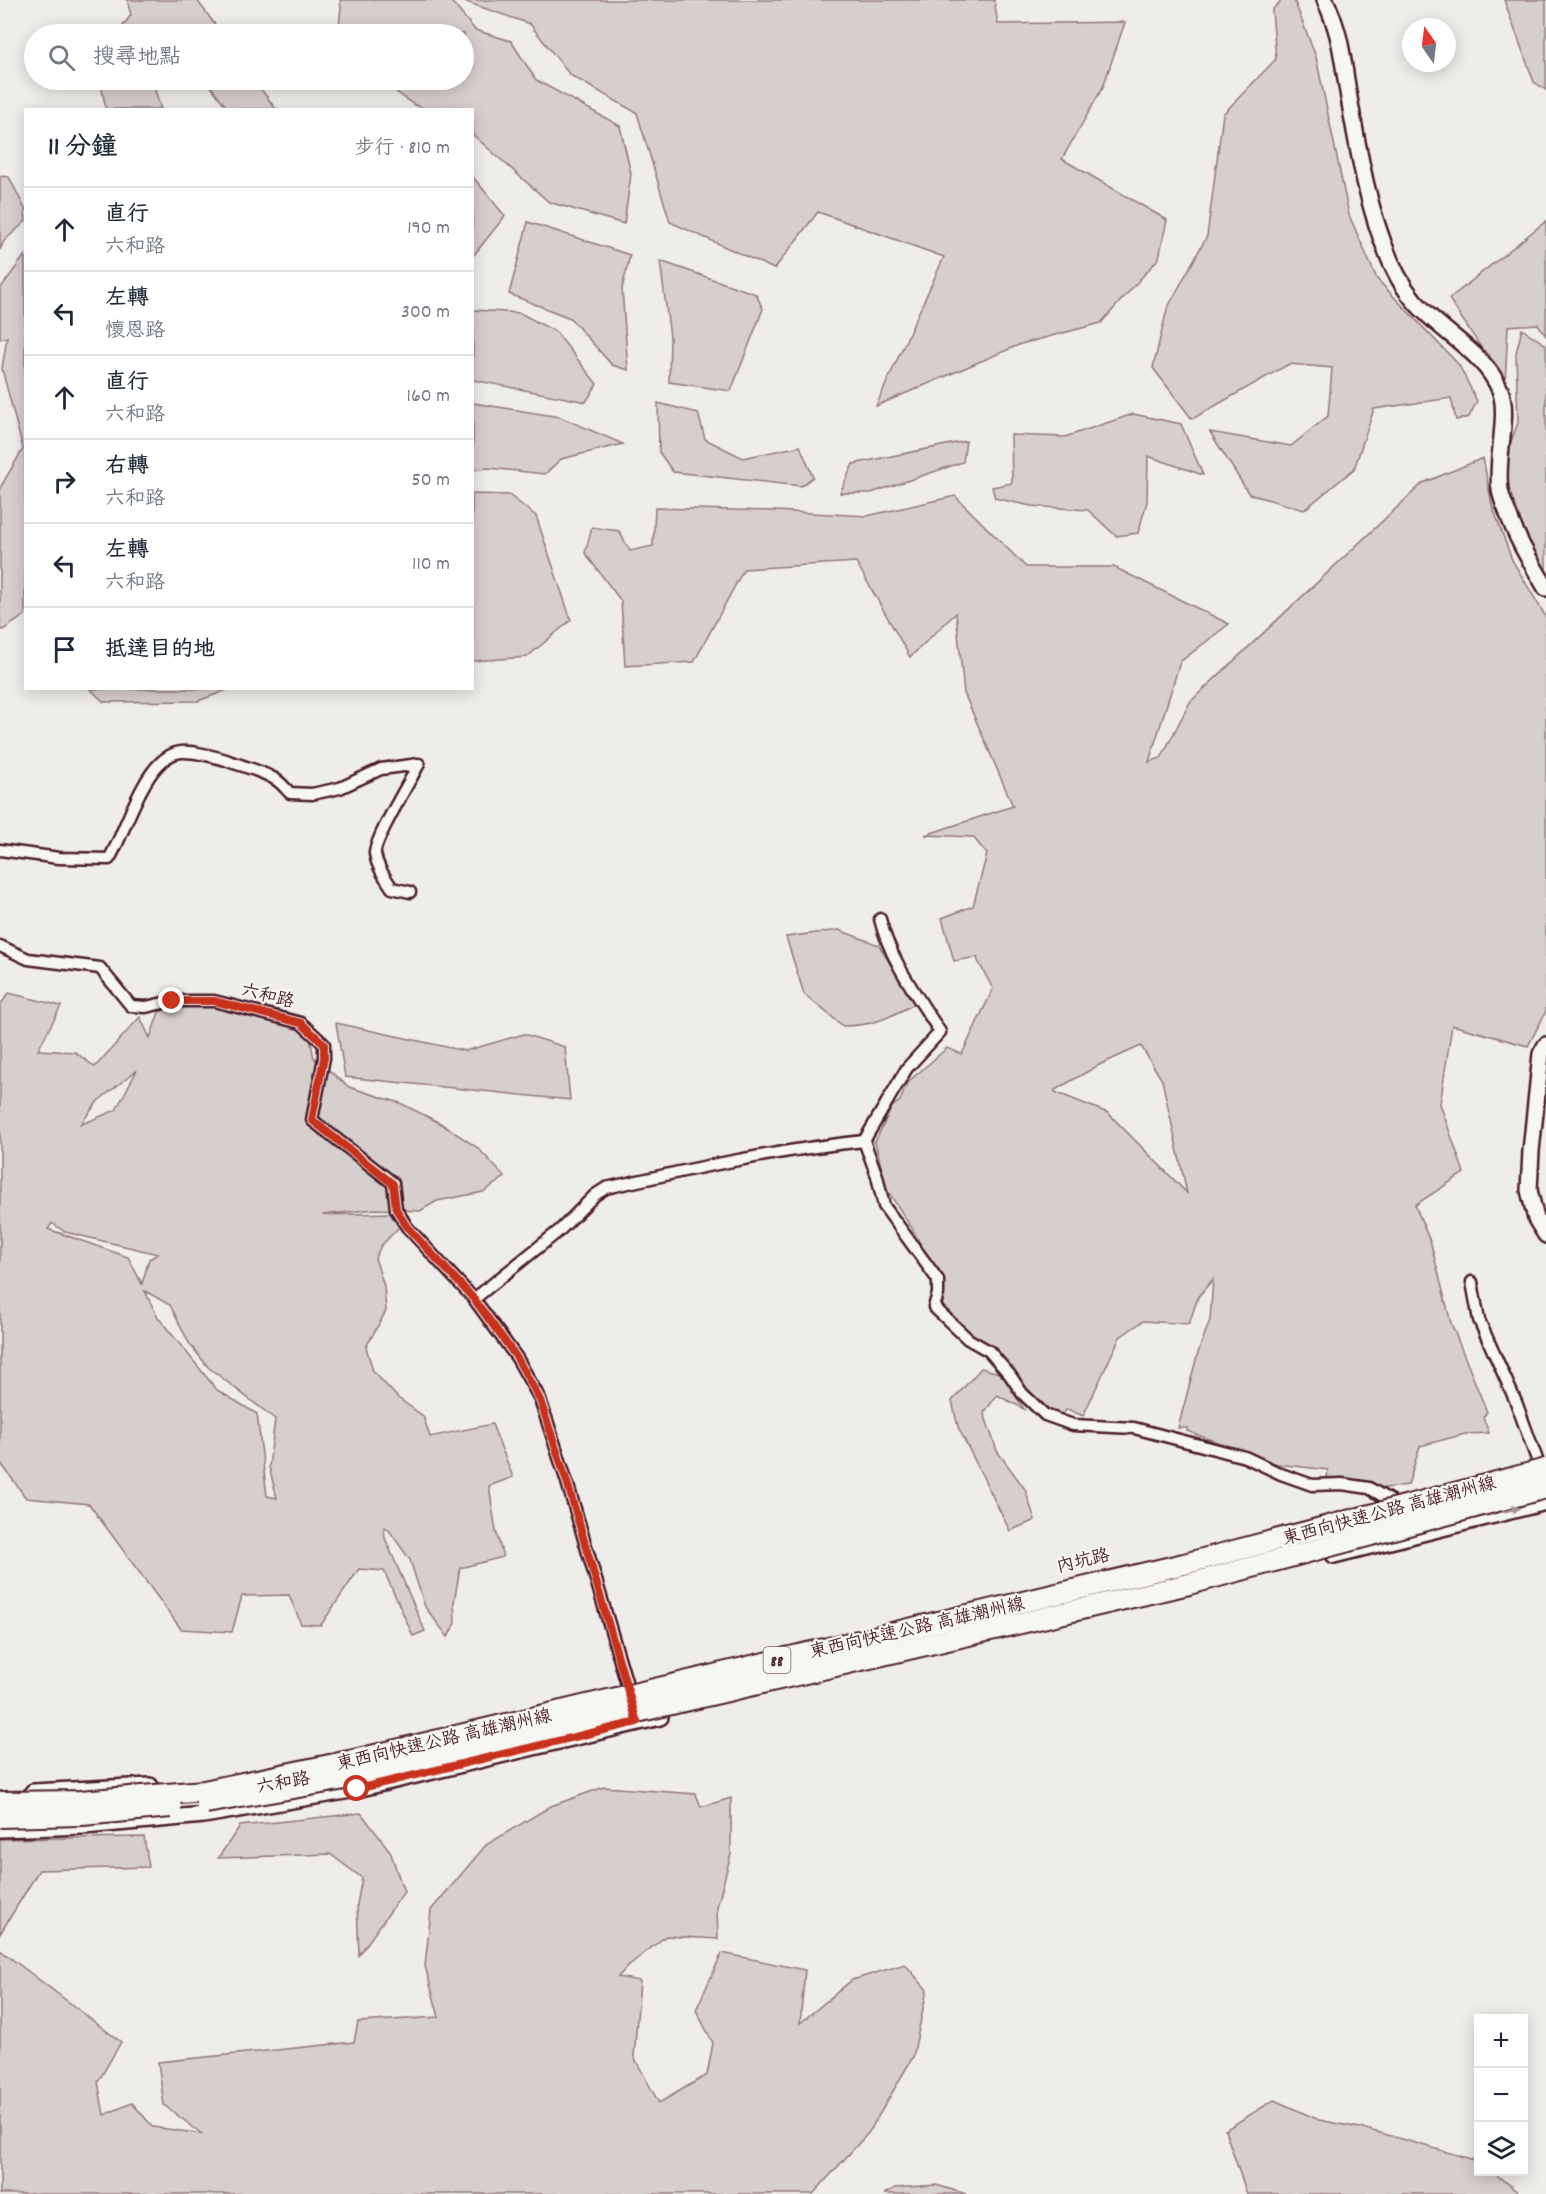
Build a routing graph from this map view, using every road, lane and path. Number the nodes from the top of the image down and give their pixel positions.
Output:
1 (1325, 0) edge
2 (1546, 588) edge
3 (0, 850) edge
4 (410, 892) dead end
5 (880, 919) dead end
6 (0, 946) edge
7 (1546, 1045) edge
8 (864, 1141) junction
9 (1546, 1235) edge
10 (1472, 1282) dead end
11 (474, 1299) junction
12 (1544, 1466) edge
13 (1546, 1488) edge
14 (1391, 1501) junction
15 (1546, 1502) edge
16 (628, 1687) junction
17 (637, 1722) junction
18 (0, 1793) edge
19 (0, 1802) edge
20 (0, 1817) edge
21 (0, 1829) edge

1 - 2 main road
3 - 4 street
5 - 8 street
6 - 11 street, 六和路
7 - 9 main road
8 - 11 street
8 - 14 street
10 - 12 street
11 - 16 street
12 - 14 main road, 內坑路
12 - 19 highway, 東西向快速公路 高雄潮州線 / 88, bridge
13 - 20 highway, 東西向快速公路 高雄潮州線 / 88, bridge
14 - 16 main road, 內坑路
17 -> 15 main road
16 - 17 street
16 - 18 main road, 六和路
17 - 21 main road, 六和路

